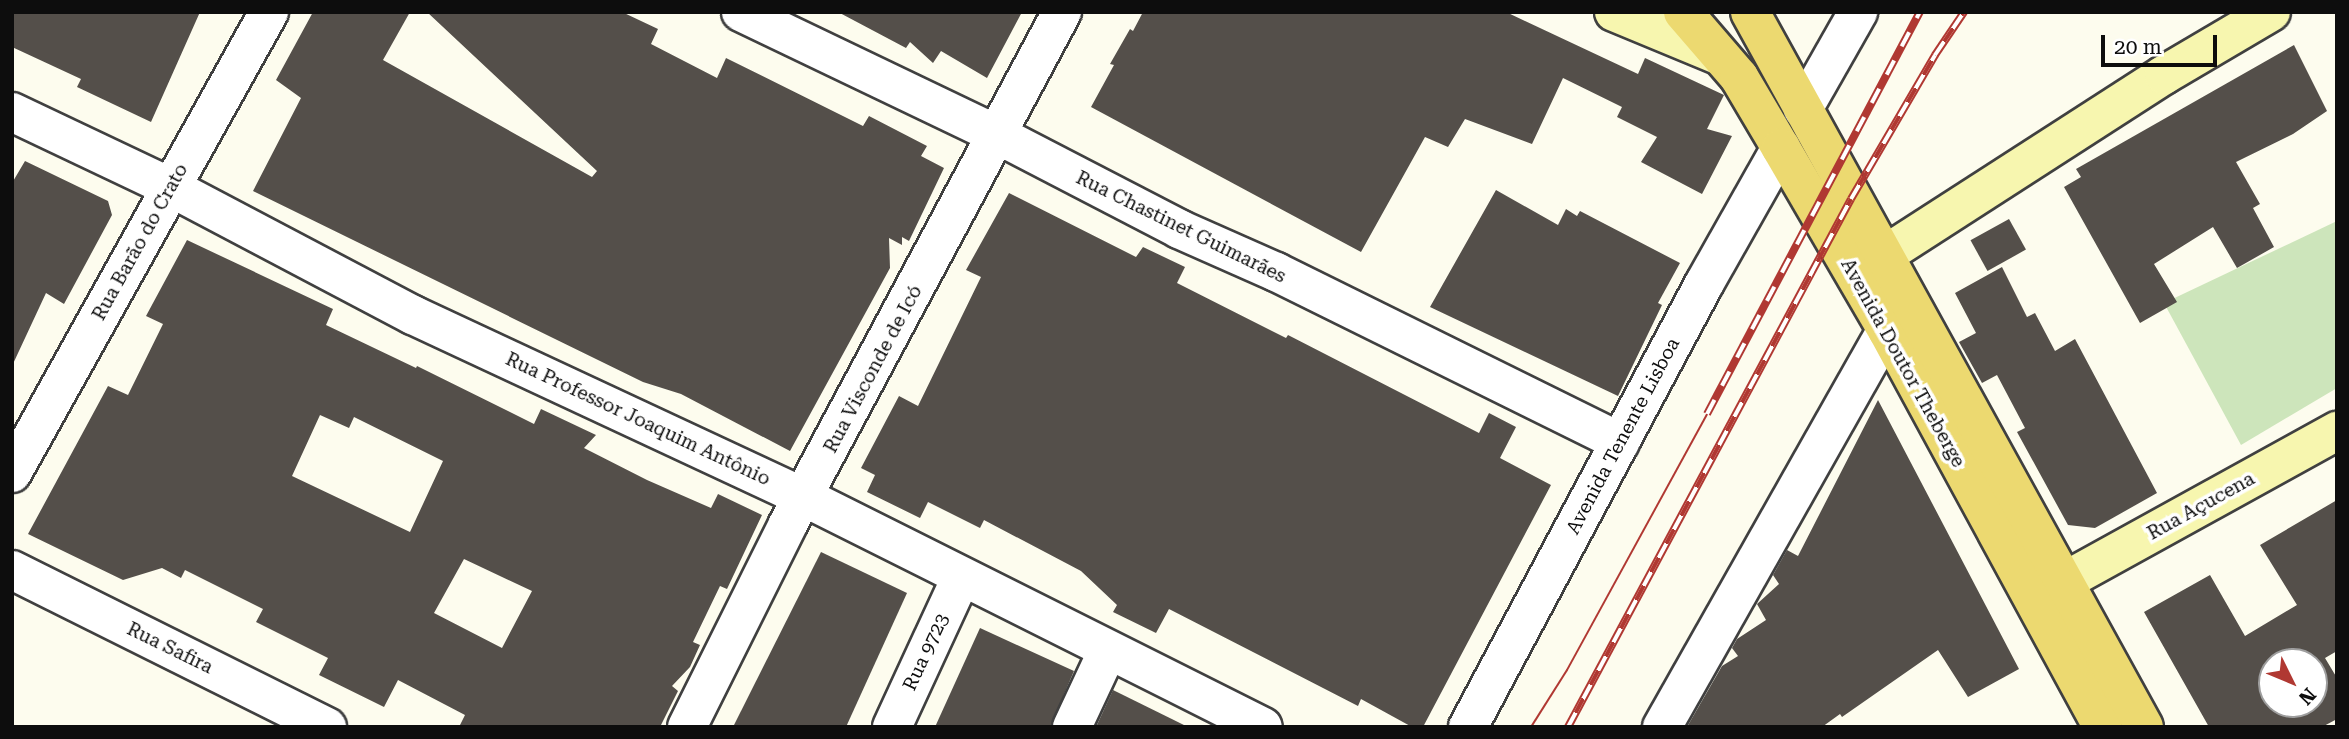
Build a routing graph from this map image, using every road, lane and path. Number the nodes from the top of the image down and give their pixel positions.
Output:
1 (269, 12) edge
2 (741, 12) edge
3 (1062, 12) edge
4 (1614, 12) edge
5 (1683, 12) edge
6 (1750, 12) edge
7 (1858, 12) edge
8 (2271, 12) edge
9 (1720, 56) junction
10 (1803, 109) junction
11 (12, 112) edge
12 (998, 135) junction
13 (1782, 148) junction
14 (170, 187) junction
15 (1883, 256) junction
16 (1887, 330) junction
17 (2337, 431) edge
18 (1620, 442) junction
19 (12, 473) edge
20 (804, 497) junction
21 (12, 570) edge
22 (961, 578) junction
23 (2065, 582) junction
24 (1108, 650) junction
25 (1257, 725) edge
26 (327, 727) edge
27 (687, 727) edge
28 (892, 727) edge
29 (1072, 727) edge
30 (1468, 727) edge
31 (1662, 727) edge
32 (2103, 727) edge
33 (2144, 727) edge

1 - 14 street, Rua Barão do Crato
2 - 12 street, Rua Chastinet Guimarães
3 - 12 street, Rua Visconde de Icó
4 - 9 street
5 - 9 main road, Avenida Doutor Theberge
6 - 10 main road, Avenida Doutor Theberge
7 - 10 street
8 - 15 street
9 - 13 main road, Avenida Doutor Theberge
10 - 15 main road, Avenida Doutor Theberge
11 - 14 street, Rua Professor Joaquim Antônio
12 - 18 street, Rua Chastinet Guimarães
12 - 20 street, Rua Visconde de Icó
13 - 16 main road, Avenida Doutor Theberge
13 - 18 street, Avenida Tenente Lisboa
14 - 19 street, Rua Barão do Crato
14 - 20 street, Rua Professor Joaquim Antônio
15 - 23 main road, Avenida Doutor Theberge
16 - 31 street
16 - 32 main road, Avenida Doutor Theberge
17 - 23 street, Rua Açucena
18 - 30 street, Avenida Tenente Lisboa
20 - 22 street, Rua Professor Joaquim Antônio
20 - 27 street, Rua Visconde de Icó
21 - 26 street, Rua Safira
22 - 24 street, Rua Professor Joaquim Antônio
22 - 28 street, Rua 9723
23 - 33 main road, Avenida Doutor Theberge
24 - 25 street, Rua Professor Joaquim Antônio
24 - 29 street

